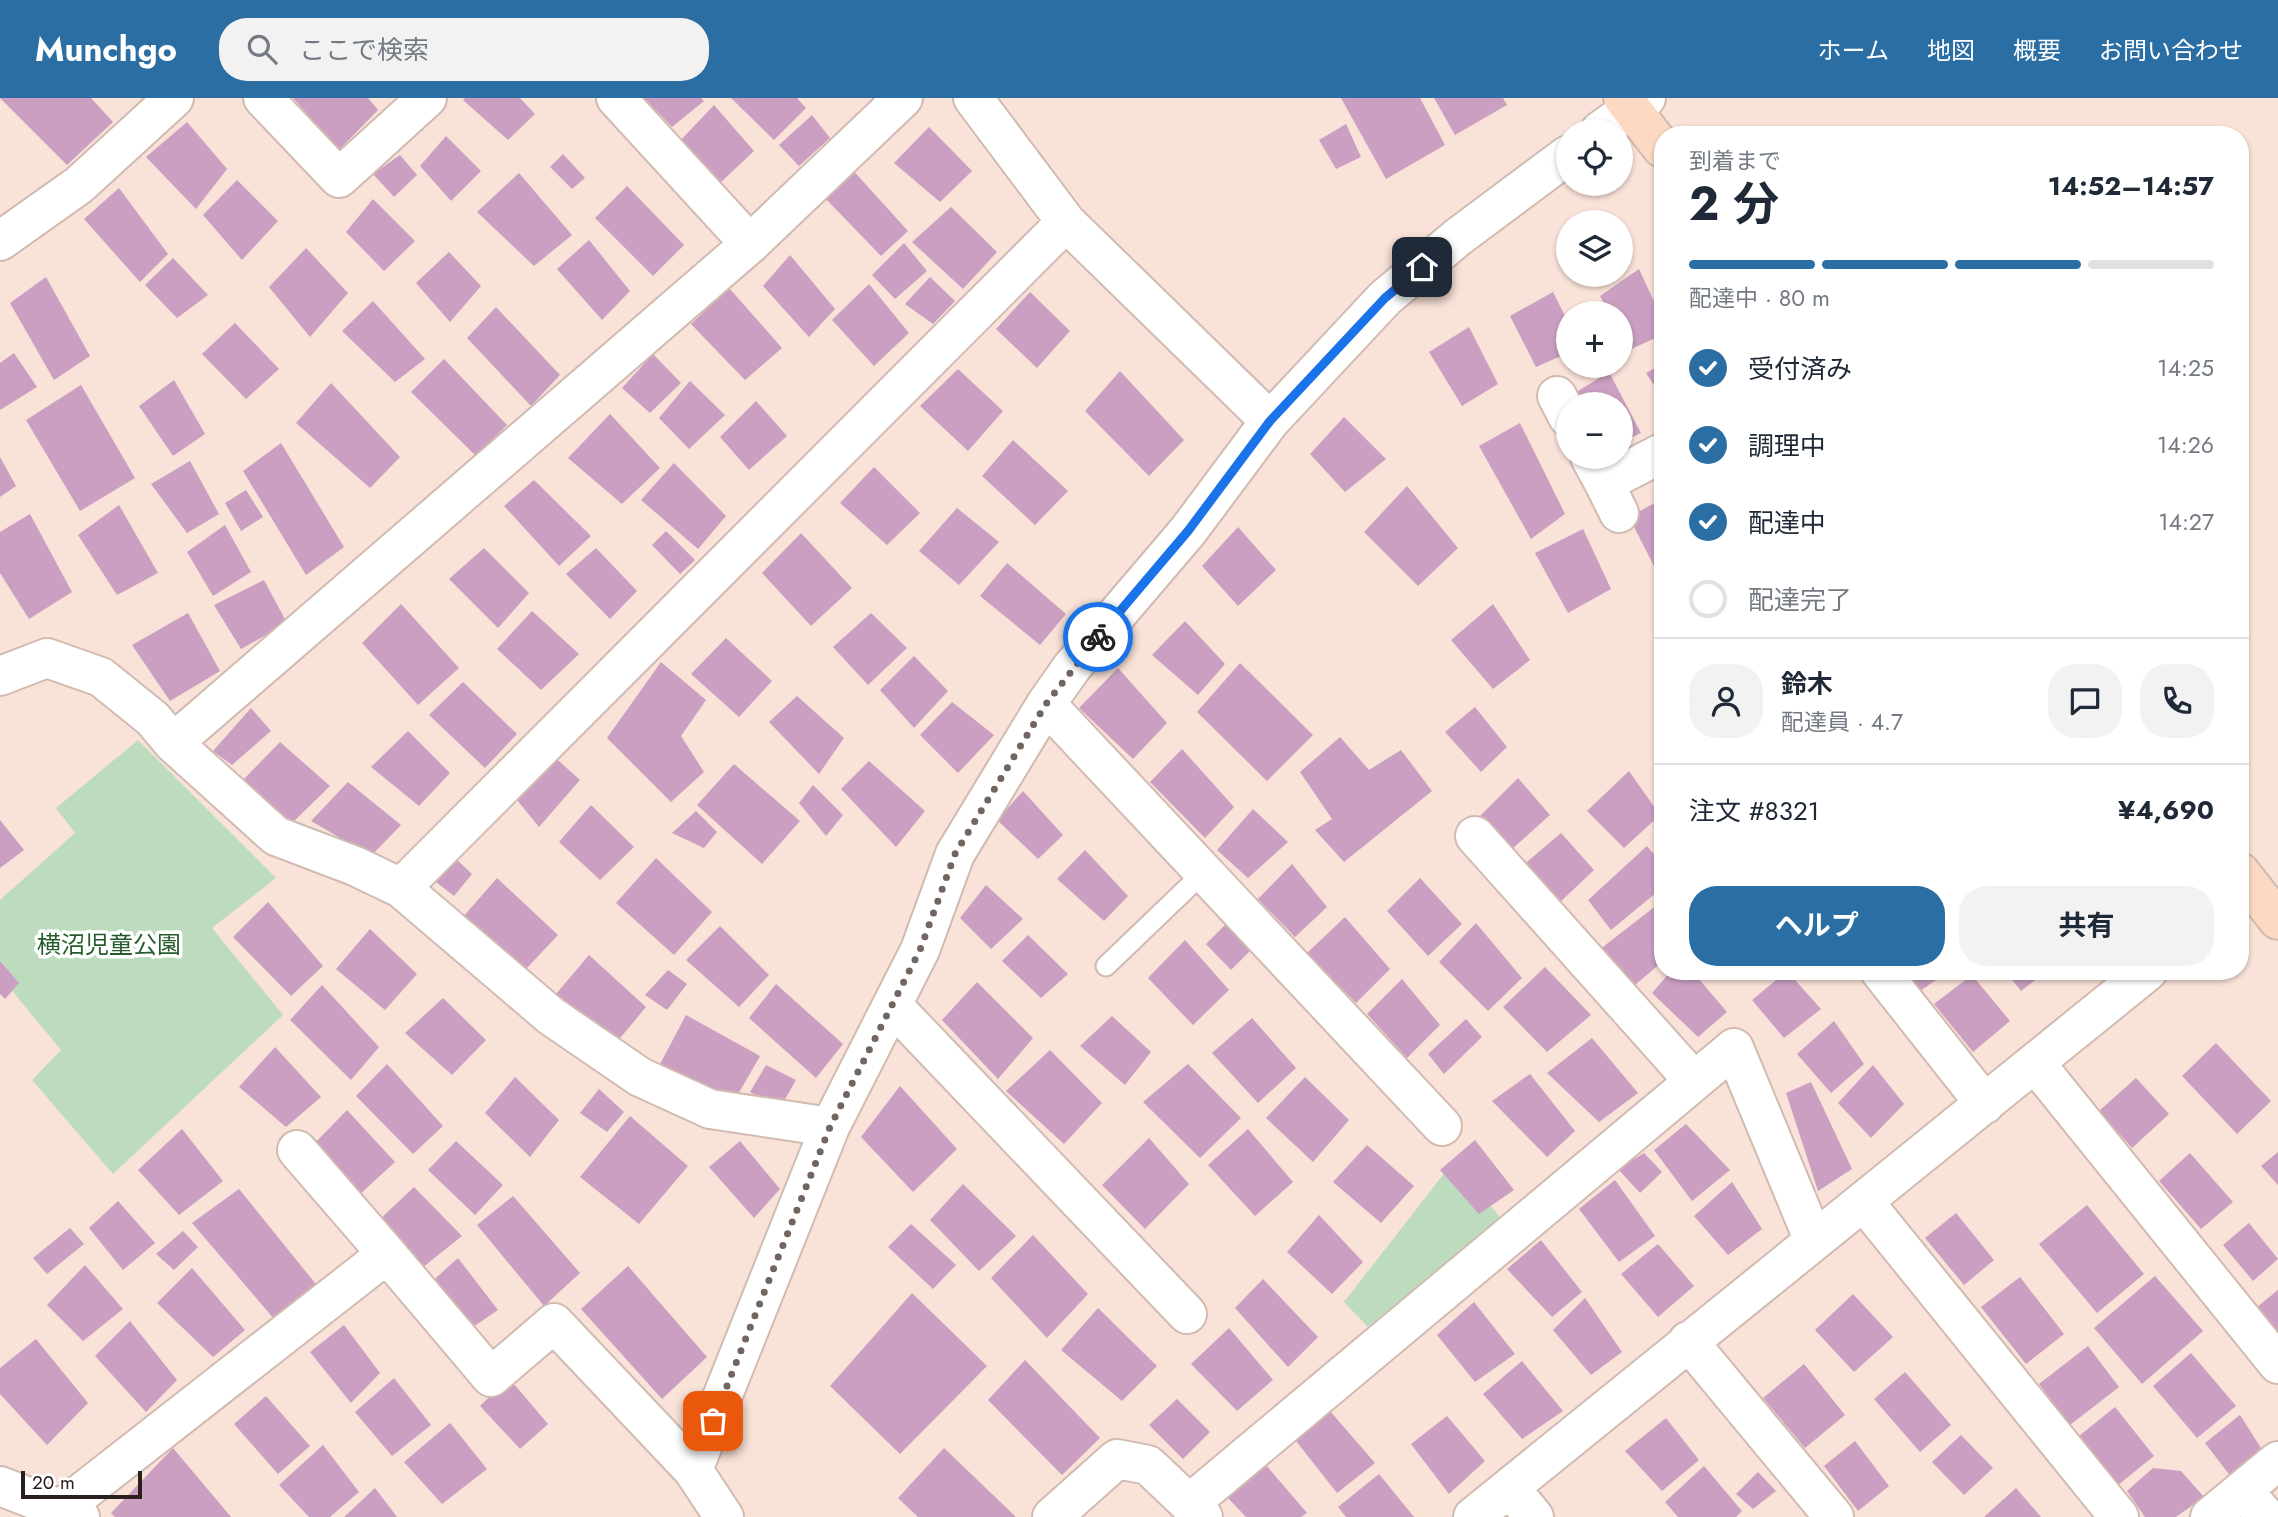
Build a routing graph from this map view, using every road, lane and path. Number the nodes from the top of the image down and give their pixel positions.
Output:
1 (263, 98) edge
2 (427, 98) edge
3 (616, 98) edge
4 (972, 98) edge
5 (1633, 101) edge
6 (156, 104) edge
7 (883, 105) edge
8 (1613, 119) edge
9 (1654, 135) edge
10 (1556, 164) edge
11 (1066, 222) junction
12 (0, 242) edge
13 (750, 244) junction
14 (1270, 421) junction
15 (1654, 457) edge
16 (1604, 484) edge
17 (0, 676) edge
18 (1046, 704) junction
19 (173, 743) junction
20 (1475, 836) dead end
21 (1204, 872) junction
22 (401, 888) junction
23 (2249, 890) edge
24 (2278, 920) edge
25 (1106, 966) dead end
26 (1887, 980) edge
27 (2137, 980) edge
28 (893, 1006) junction
29 (2035, 1063) junction
30 (1695, 1081) junction
31 (1985, 1104) junction
32 (1442, 1126) dead end
33 (830, 1127) junction
34 (297, 1150) dead end
35 (1864, 1202) junction
36 (1814, 1241) junction
37 (387, 1254) junction
38 (1187, 1314) dead end
39 (1688, 1340) junction
40 (2278, 1364) edge
41 (2278, 1461) edge
42 (693, 1470) junction
43 (0, 1486) edge
44 (1510, 1488) junction
45 (2254, 1504) edge
46 (1196, 1511) edge
47 (71, 1513) edge
48 (724, 1517) edge
49 (1052, 1517) edge
50 (1473, 1517) edge
51 (1534, 1517) edge
52 (1834, 1517) edge
53 (2119, 1517) edge
54 (2210, 1517) edge

1 - 2 street
3 - 13 street
4 - 11 street
5 - 8 street
5 - 9 main road
6 - 12 street
7 - 13 street
10 - 14 street
11 - 14 street
11 - 22 street
13 - 19 street
14 - 18 street
15 - 16 street
17 - 19 street
18 - 21 street
18 - 28 street
19 - 22 street
20 - 30 street
21 - 25 lane
21 - 32 street
22 - 33 street
23 - 24 main road
26 - 31 street
27 - 29 street
28 - 33 street
28 - 38 street
29 - 31 street
29 - 40 street
30 - 36 street
30 - 46 street
31 - 35 street
33 - 42 street
34 - 37 street
35 - 36 street
35 - 53 street
36 - 39 street
37 - 42 street
37 - 47 street
39 - 44 street
39 - 52 street
41 - 45 street
42 - 48 street
43 - 47 street
44 - 50 street
44 - 51 street
45 - 54 street
46 - 49 street

